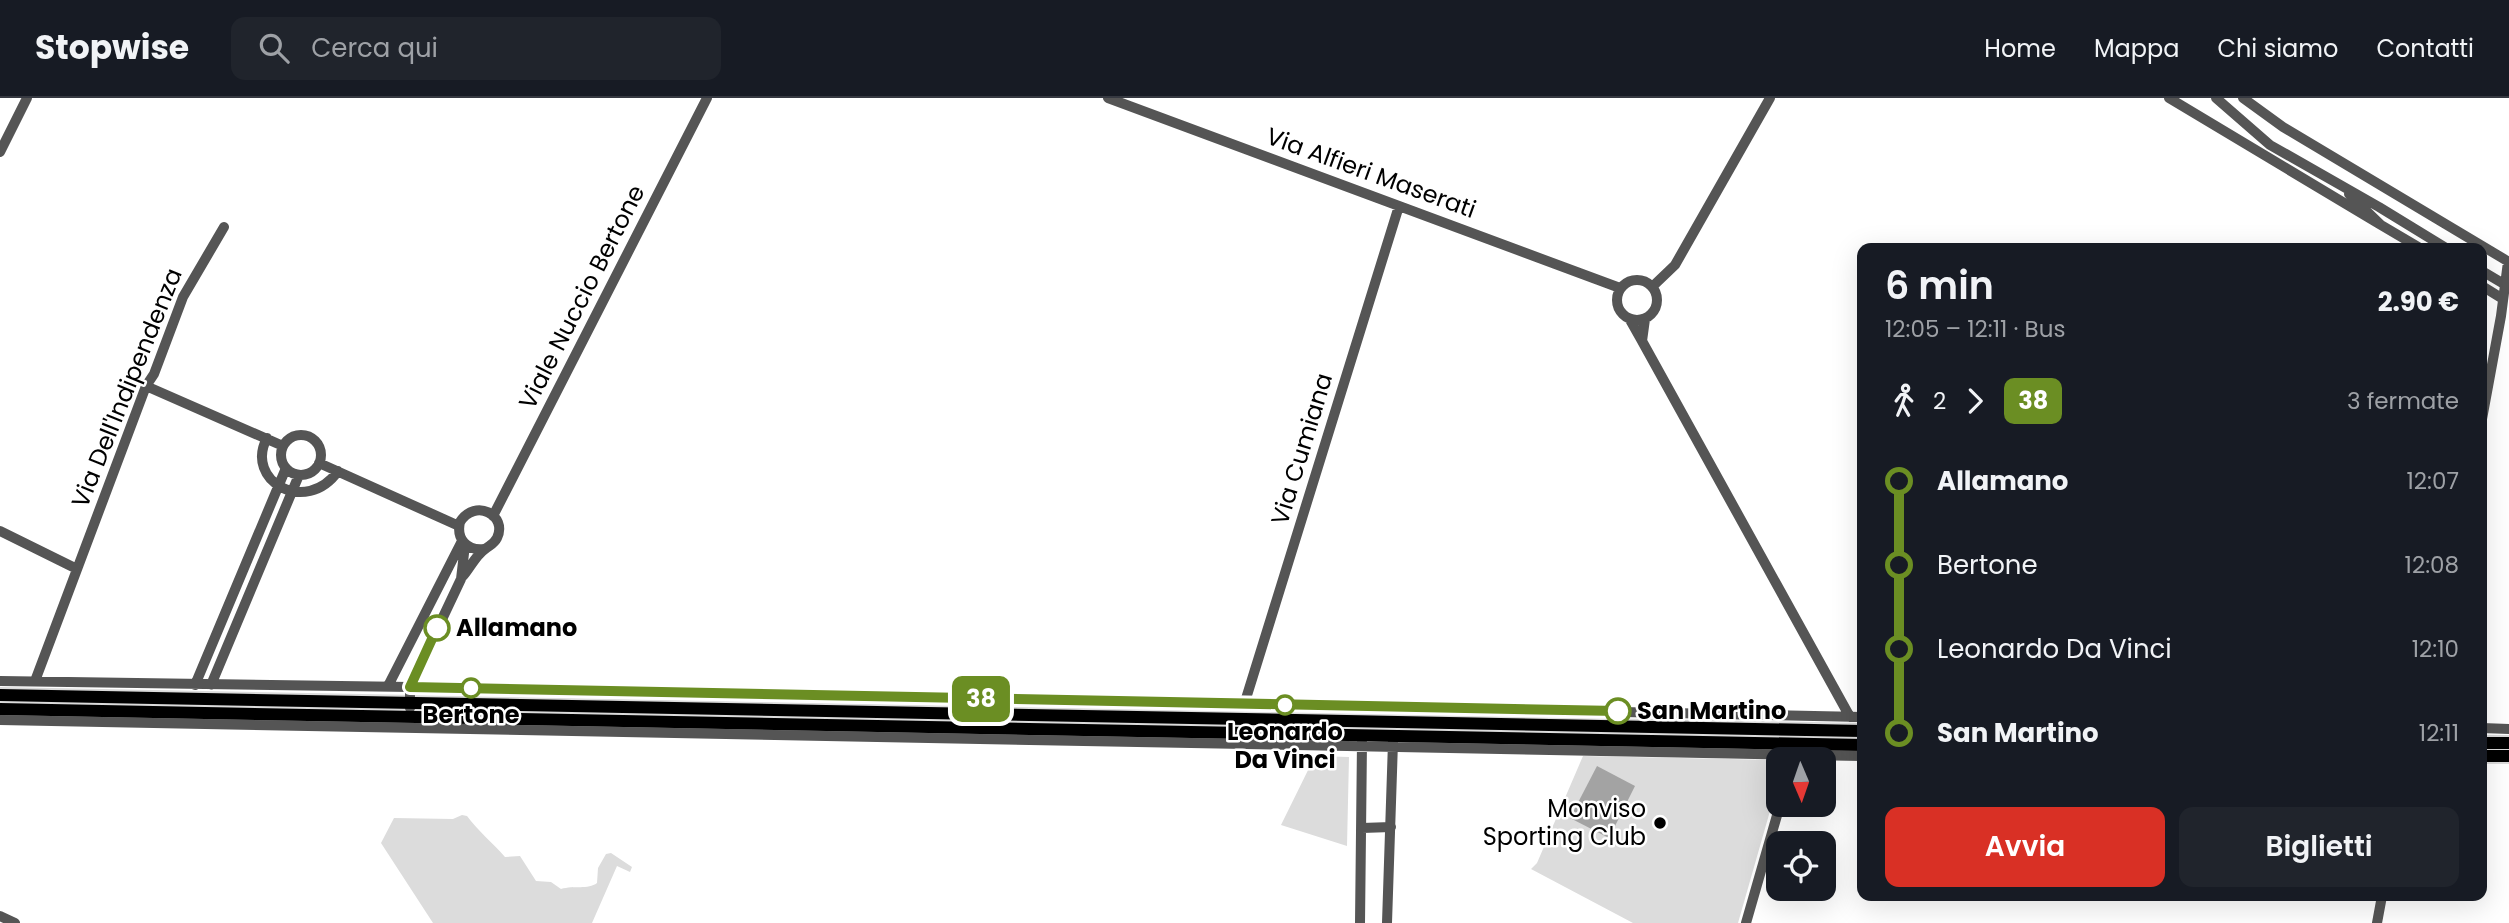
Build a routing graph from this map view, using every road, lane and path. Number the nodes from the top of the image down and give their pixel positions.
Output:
1 (27, 98) edge
2 (707, 98) edge
3 (1108, 98) edge
4 (1770, 98) edge
5 (2169, 98) edge
6 (2216, 98) edge
7 (2243, 98) edge
8 (0, 152) edge
9 (2338, 184) junction
10 (1399, 206) junction
11 (2381, 225) junction
12 (224, 227) dead end
13 (2412, 243) edge
14 (2438, 243) edge
15 (2479, 243) edge
16 (2487, 248) edge
17 (2509, 262) edge
18 (2487, 275) edge
19 (2507, 286) edge
20 (1652, 287) junction
21 (1620, 288) junction
22 (2487, 289) edge
23 (2504, 299) junction
24 (1629, 318) junction
25 (1645, 318) junction
26 (1642, 341) junction
27 (146, 386) junction
28 (2487, 392) edge
29 (267, 438) junction
30 (283, 446) junction
31 (319, 463) junction
32 (286, 468) junction
33 (338, 471) junction
34 (299, 475) junction
35 (278, 486) junction
36 (292, 492) junction
37 (493, 516) junction
38 (447, 520) junction
39 (459, 526) junction
40 (0, 531) edge
41 (464, 543) junction
42 (484, 549) junction
43 (456, 554) junction
44 (77, 569) junction
45 (461, 579) junction
46 (417, 629) junction
47 (424, 657) junction
48 (0, 681) edge
49 (35, 681) junction
50 (195, 685) junction
51 (211, 685) junction
52 (388, 686) junction
53 (410, 687) junction
54 (0, 695) edge
55 (410, 703) junction
56 (1244, 705) junction
57 (1362, 706) junction
58 (0, 709) edge
59 (1850, 717) junction
60 (1857, 717) edge
61 (0, 720) edge
62 (1363, 721) junction
63 (410, 723) junction
64 (2487, 729) edge
65 (2509, 729) edge
66 (1857, 731) edge
67 (1362, 741) junction
68 (1393, 742) junction
69 (2487, 743) edge
70 (2509, 743) edge
71 (1857, 745) edge
72 (1766, 756) edge
73 (1836, 756) edge
74 (1857, 756) edge
75 (2487, 756) edge
76 (2509, 756) edge
77 (1777, 817) edge
78 (1362, 828) junction
79 (1391, 828) junction
80 (2381, 901) edge
81 (0, 916) edge
82 (15, 923) edge
83 (1360, 923) edge
84 (1387, 923) edge
85 (1746, 923) edge
86 (2377, 923) edge

1 - 8 street
2 - 37 street, Viale Nuccio Bertone
3 - 10 street, Via Alfieri Maserati
4 - 20 street
5 - 11 street
6 - 9 street
7 - 15 street
9 - 11 street
9 - 14 street
10 - 21 street, Via Alfieri Maserati
10 - 56 street, Via Cumiana
11 - 13 street
12 - 27 street, Via Dell'Indipendenza
16 - 17 street
17 - 19 street
18 - 19 street
19 - 23 street
20 - 21 street
20 - 25 street
21 - 24 street
22 - 23 street
23 - 28 street
24 - 25 street
24 - 26 street
25 - 26 street
26 - 59 street
27 - 29 street
27 - 44 street, Via Dell'Indipendenza
29 - 30 street
29 - 35 street
30 - 31 street
30 - 32 street
31 - 33 street
31 - 34 street
32 - 34 street
32 - 35 street
33 - 36 street
33 - 38 street
34 - 36 street
35 - 36 street
35 - 50 street
36 - 51 street
37 - 39 street
37 - 42 street, Viale Nuccio Bertone
38 - 39 street
38 - 43 street
39 - 41 street, Viale Nuccio Bertone
40 - 44 street
41 - 42 street
41 - 43 street
41 - 45 street, Viale Nuccio Bertone
42 - 45 street, Viale Nuccio Bertone
43 - 46 street
44 - 49 street, Via Dell'Indipendenza
45 - 47 street, Viale Nuccio Bertone
46 - 47 street
46 - 52 street
47 - 53 street, Viale Nuccio Bertone
48 - 49 street
49 - 50 street
50 - 51 street
51 - 52 street
52 - 53 street
53 - 55 street, Viale Nuccio Bertone
53 - 56 street
54 - 55 main road
55 - 62 main road
55 - 63 street, Viale Nuccio Bertone
56 - 57 street
57 - 59 street
57 - 62 street
58 - 63 main road
59 - 60 street
61 - 63 street
62 - 66 main road
62 - 67 street
63 - 67 main road
64 - 65 street
67 - 68 main road
67 - 78 street
68 - 71 main road
68 - 72 street
68 - 79 street
69 - 70 main road
73 - 74 street
75 - 76 main road
77 - 85 street
78 - 79 street
78 - 83 street
79 - 84 street
80 - 86 street
81 - 82 street

